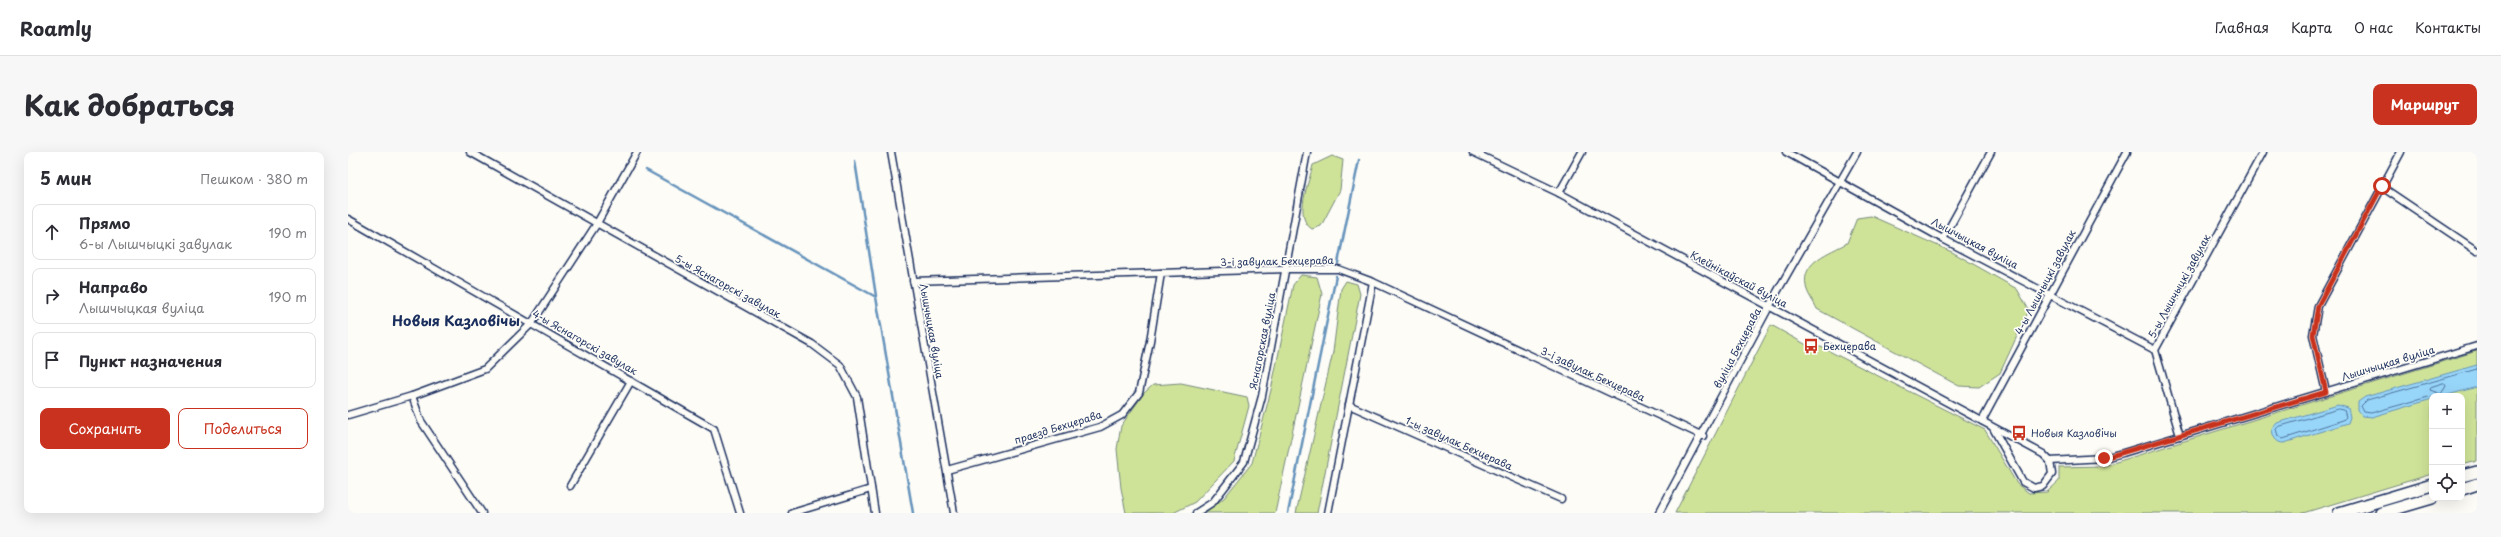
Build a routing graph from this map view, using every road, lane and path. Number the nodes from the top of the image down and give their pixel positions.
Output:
1 (470, 152) edge
2 (637, 152) edge
3 (891, 152) edge
4 (1307, 152) edge
5 (1473, 152) edge
6 (1582, 152) edge
7 (1786, 152) edge
8 (1857, 152) edge
9 (1991, 152) edge
10 (2127, 152) edge
11 (2263, 152) edge
12 (2401, 152) edge
13 (1842, 182) junction
14 (2382, 186) junction
15 (1559, 193) junction
16 (348, 218) edge
17 (596, 225) junction
18 (1943, 238) junction
19 (2477, 251) edge
20 (1286, 269) junction
21 (1161, 273) junction
22 (913, 282) junction
23 (1373, 282) junction
24 (2050, 295) junction
25 (1770, 307) junction
26 (532, 323) junction
27 (2477, 346) edge
28 (2155, 350) junction
29 (631, 381) junction
30 (2326, 392) junction
31 (412, 396) junction
32 (1349, 406) junction
33 (348, 415) edge
34 (1982, 421) junction
35 (1993, 428) junction
36 (1703, 436) junction
37 (2180, 436) junction
38 (2050, 461) junction
39 (947, 470) junction
40 (2477, 472) edge
41 (2465, 475) edge
42 (2477, 484) edge
43 (570, 486) dead end
44 (2429, 486) edge
45 (2465, 488) edge
46 (871, 489) junction
47 (1561, 499) dead end
48 (2429, 499) edge
49 (482, 513) edge
50 (740, 513) edge
51 (792, 513) edge
52 (875, 513) edge
53 (954, 513) edge
54 (1196, 513) edge
55 (1328, 513) edge
56 (1659, 513) edge
57 (2339, 513) edge
58 (2381, 513) edge

1 - 17 street, 5-ы Яснагорскі завулак
2 - 17 street
3 - 22 street, Лышчыцкая вуліца
4 - 20 street, Яснагорская вуліца
5 - 15 street, Клейнікаўскай вуліца
6 - 15 street
7 - 13 street, Лышчыцкая вуліца
8 - 13 street, вуліца Бехцерава
9 - 18 street
10 - 24 street, 4-ы Лышчыцкі завулак
11 - 28 street, 5-ы Лышчыцкі завулак
12 - 14 street
13 - 18 street, Лышчыцкая вуліца
13 - 25 street, вуліца Бехцерава
14 - 19 street
14 - 30 street
15 - 25 street, Клейнікаўскай вуліца
16 - 26 street, 4-ы Яснагорскі завулак
17 - 26 street
17 - 46 street, 5-ы Яснагорскі завулак
18 - 24 street, Лышчыцкая вуліца
20 - 21 street, 3-і завулак Бехцерава
20 - 23 street, 3-і завулак Бехцерава
20 - 54 street, Яснагорская вуліца
21 - 22 street, 3-і завулак Бехцерава
21 - 39 street, праезд Бехцерава
22 - 39 street, Лышчыцкая вуліца
23 - 32 street
23 - 36 street, 3-і завулак Бехцерава
24 - 28 street, Лышчыцкая вуліца
24 - 34 street, 4-ы Лышчыцкі завулак
25 - 34 street, Клейнікаўскай вуліца
25 - 36 street, вуліца Бехцерава
26 - 29 street, 4-ы Яснагорскі завулак
26 - 31 street
27 - 30 street, Лышчыцкая вуліца
28 - 37 street, 5-ы Лышчыцкі завулак
29 - 43 street
29 - 50 street, 4-ы Яснагорскі завулак
30 - 37 street, Лышчыцкая вуліца
31 - 33 street
31 - 49 street
32 - 47 street, 1-ы завулак Бехцерава
32 - 55 street
34 - 35 street, Клейнікаўскай вуліца
35 - 38 street, Клейнікаўскай вуліца
35 - 38 street
36 - 56 street, вуліца Бехцерава
37 - 38 street, Лышчыцкая вуліца
39 - 53 street, Лышчыцкая вуліца
40 - 41 highway
42 - 45 highway
44 - 57 highway
46 - 51 street
46 - 52 street, 5-ы Яснагорскі завулак
48 - 58 highway

